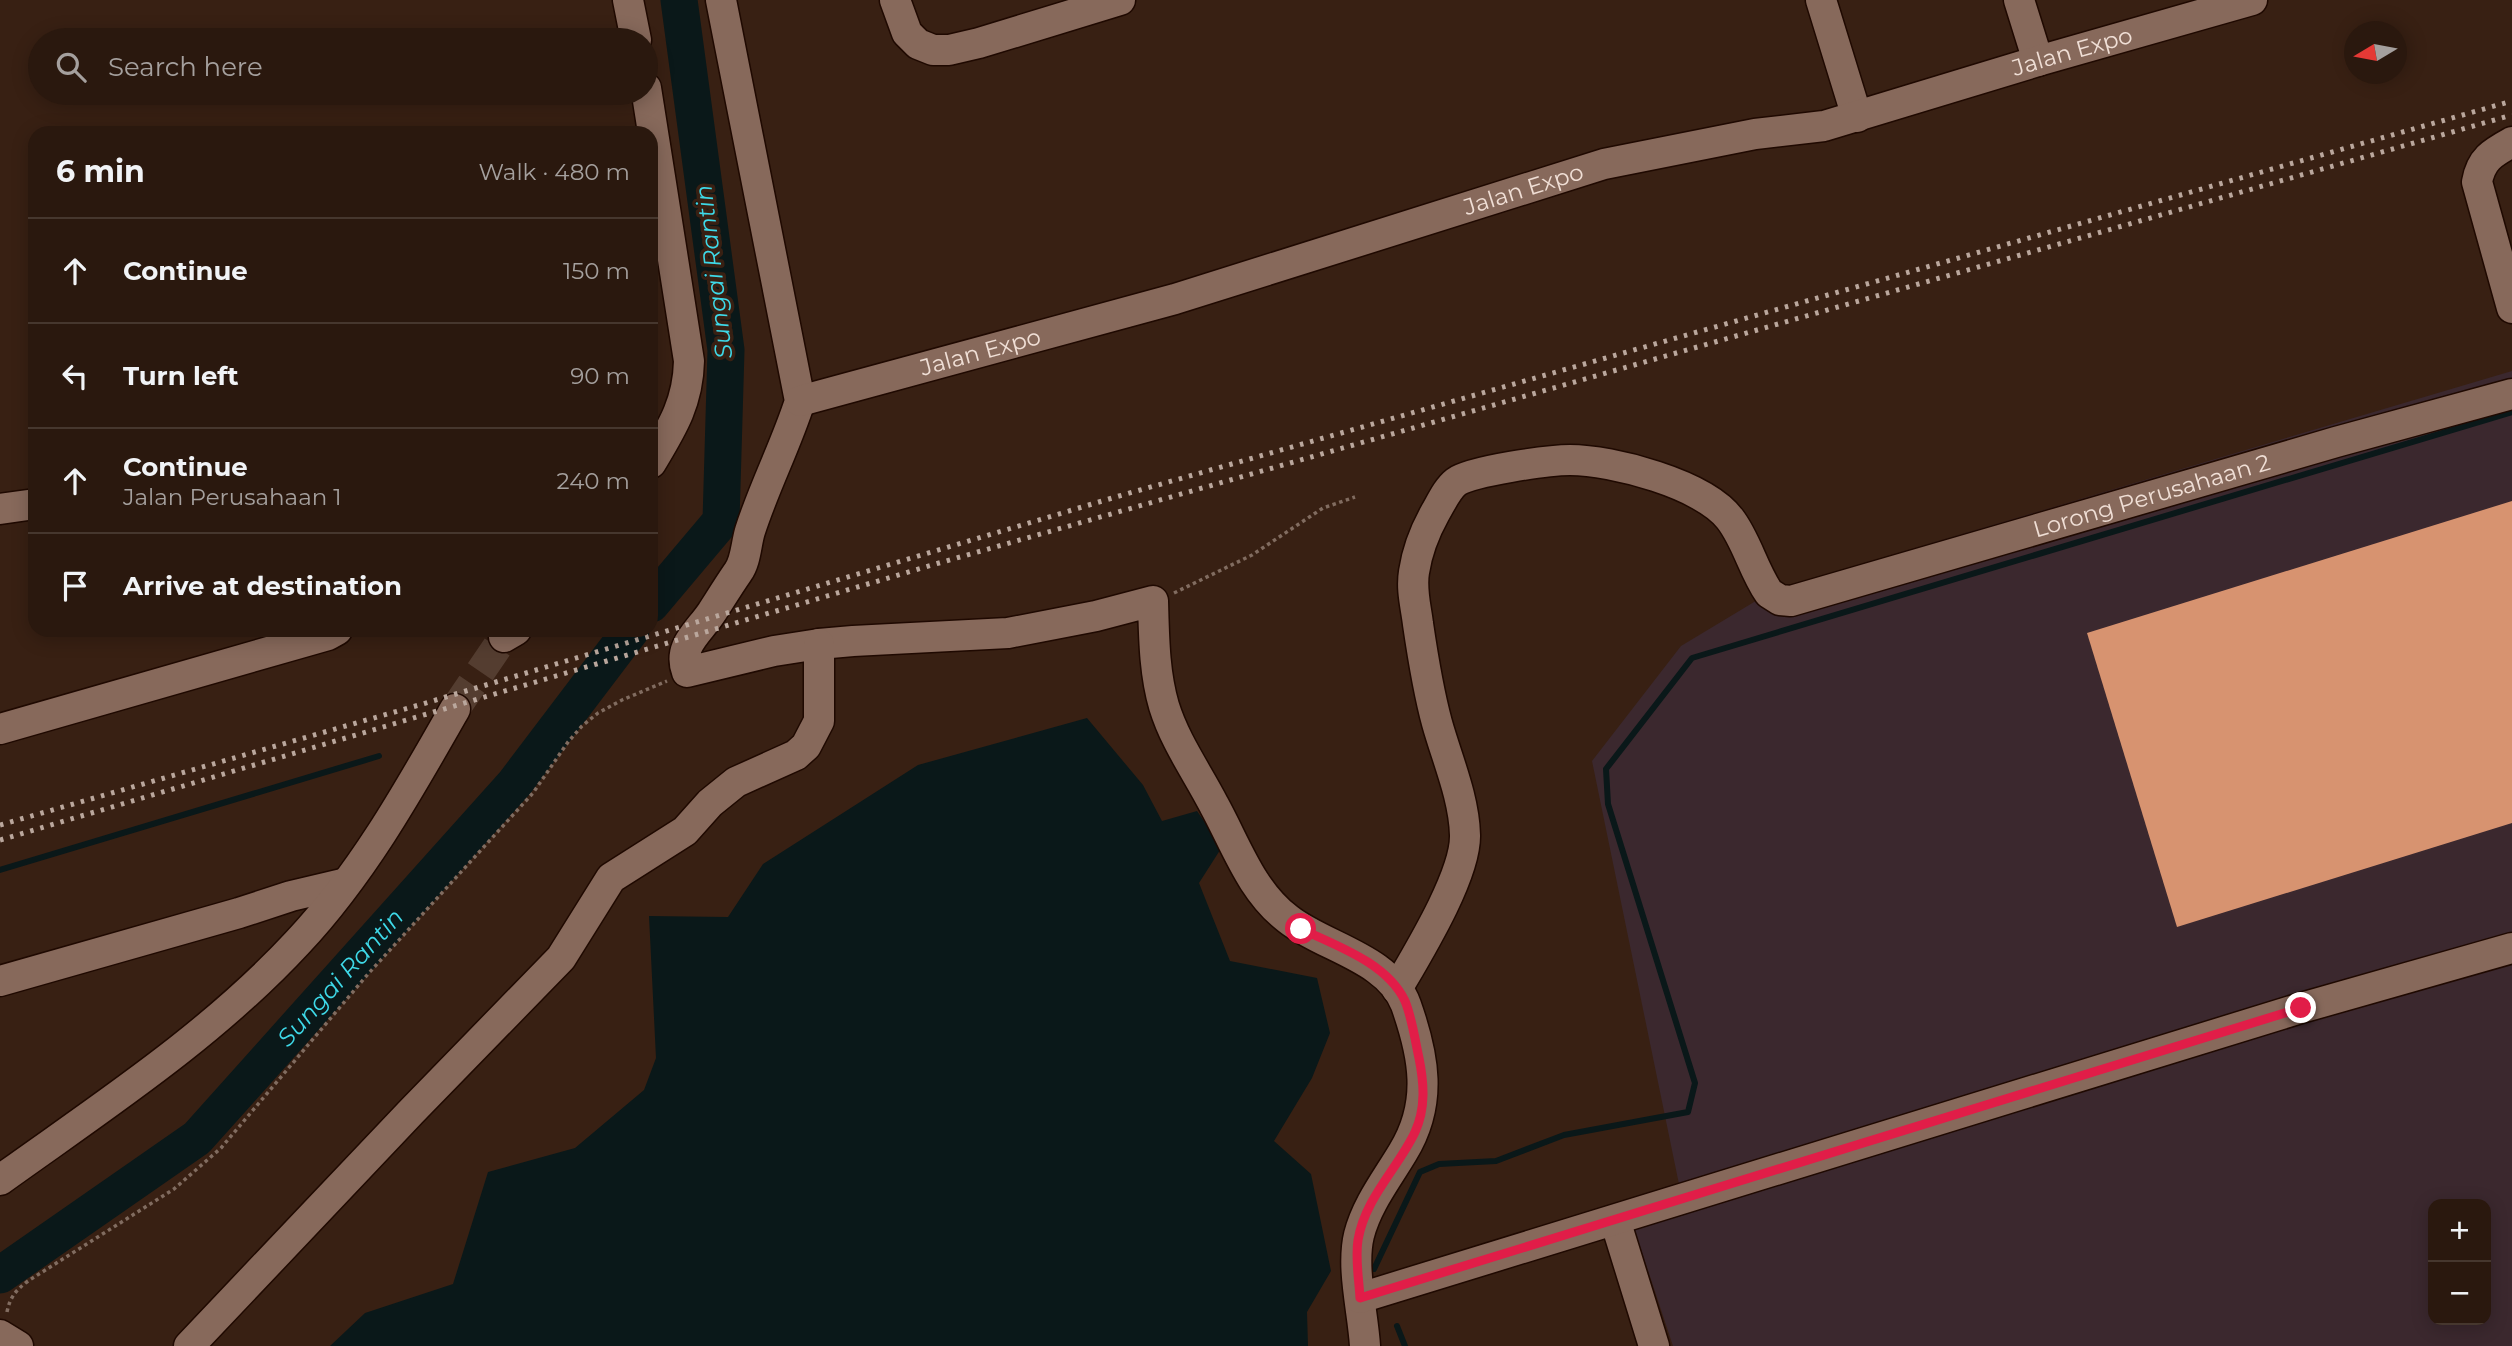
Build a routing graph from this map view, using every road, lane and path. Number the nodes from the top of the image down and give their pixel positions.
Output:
1 (628, 0) edge
2 (721, 0) edge
3 (895, 0) edge
4 (1120, 0) edge
5 (1821, 0) edge
6 (2019, 0) edge
7 (2252, 0) edge
8 (2217, 5) edge
9 (634, 28) edge
10 (2038, 61) junction
11 (649, 105) edge
12 (1857, 117) junction
13 (652, 126) edge
14 (2512, 142) edge
15 (658, 164) edge
16 (2512, 309) edge
17 (2512, 394) edge
18 (800, 401) junction
19 (658, 451) edge
20 (1355, 497) dead end
21 (28, 505) edge
22 (0, 509) edge
23 (1153, 601) junction
24 (321, 637) edge
25 (819, 645) junction
26 (687, 672) junction
27 (455, 709) tunnel mouth
28 (0, 729) edge
29 (346, 883) junction
30 (2512, 948) edge
31 (0, 981) edge
32 (1397, 989) junction
33 (0, 1180) edge
34 (1615, 1220) junction
35 (1360, 1298) junction
36 (10, 1341) edge
37 (189, 1346) edge
38 (1365, 1346) edge
39 (1654, 1346) edge

1 - 9 street
2 - 18 street
3 - 4 street
5 - 12 street
6 - 10 street
7 - 8 street, Jalan Expo
8 - 10 street, Jalan Expo
10 - 12 street, Jalan Expo
11 - 13 street
12 - 18 street, Jalan Expo
14 - 16 street
15 - 19 street
17 - 32 street, Lorong Perusahaan 2
18 - 26 street
20 - 23 path
21 - 22 street
23 - 25 street
23 - 32 street
24 - 28 street
25 - 26 street
25 - 37 street
26 - 36 path
27 - 29 street
29 - 31 street
29 - 33 street
30 - 34 street
32 - 35 street
34 - 35 street
34 - 39 street
35 - 38 street

